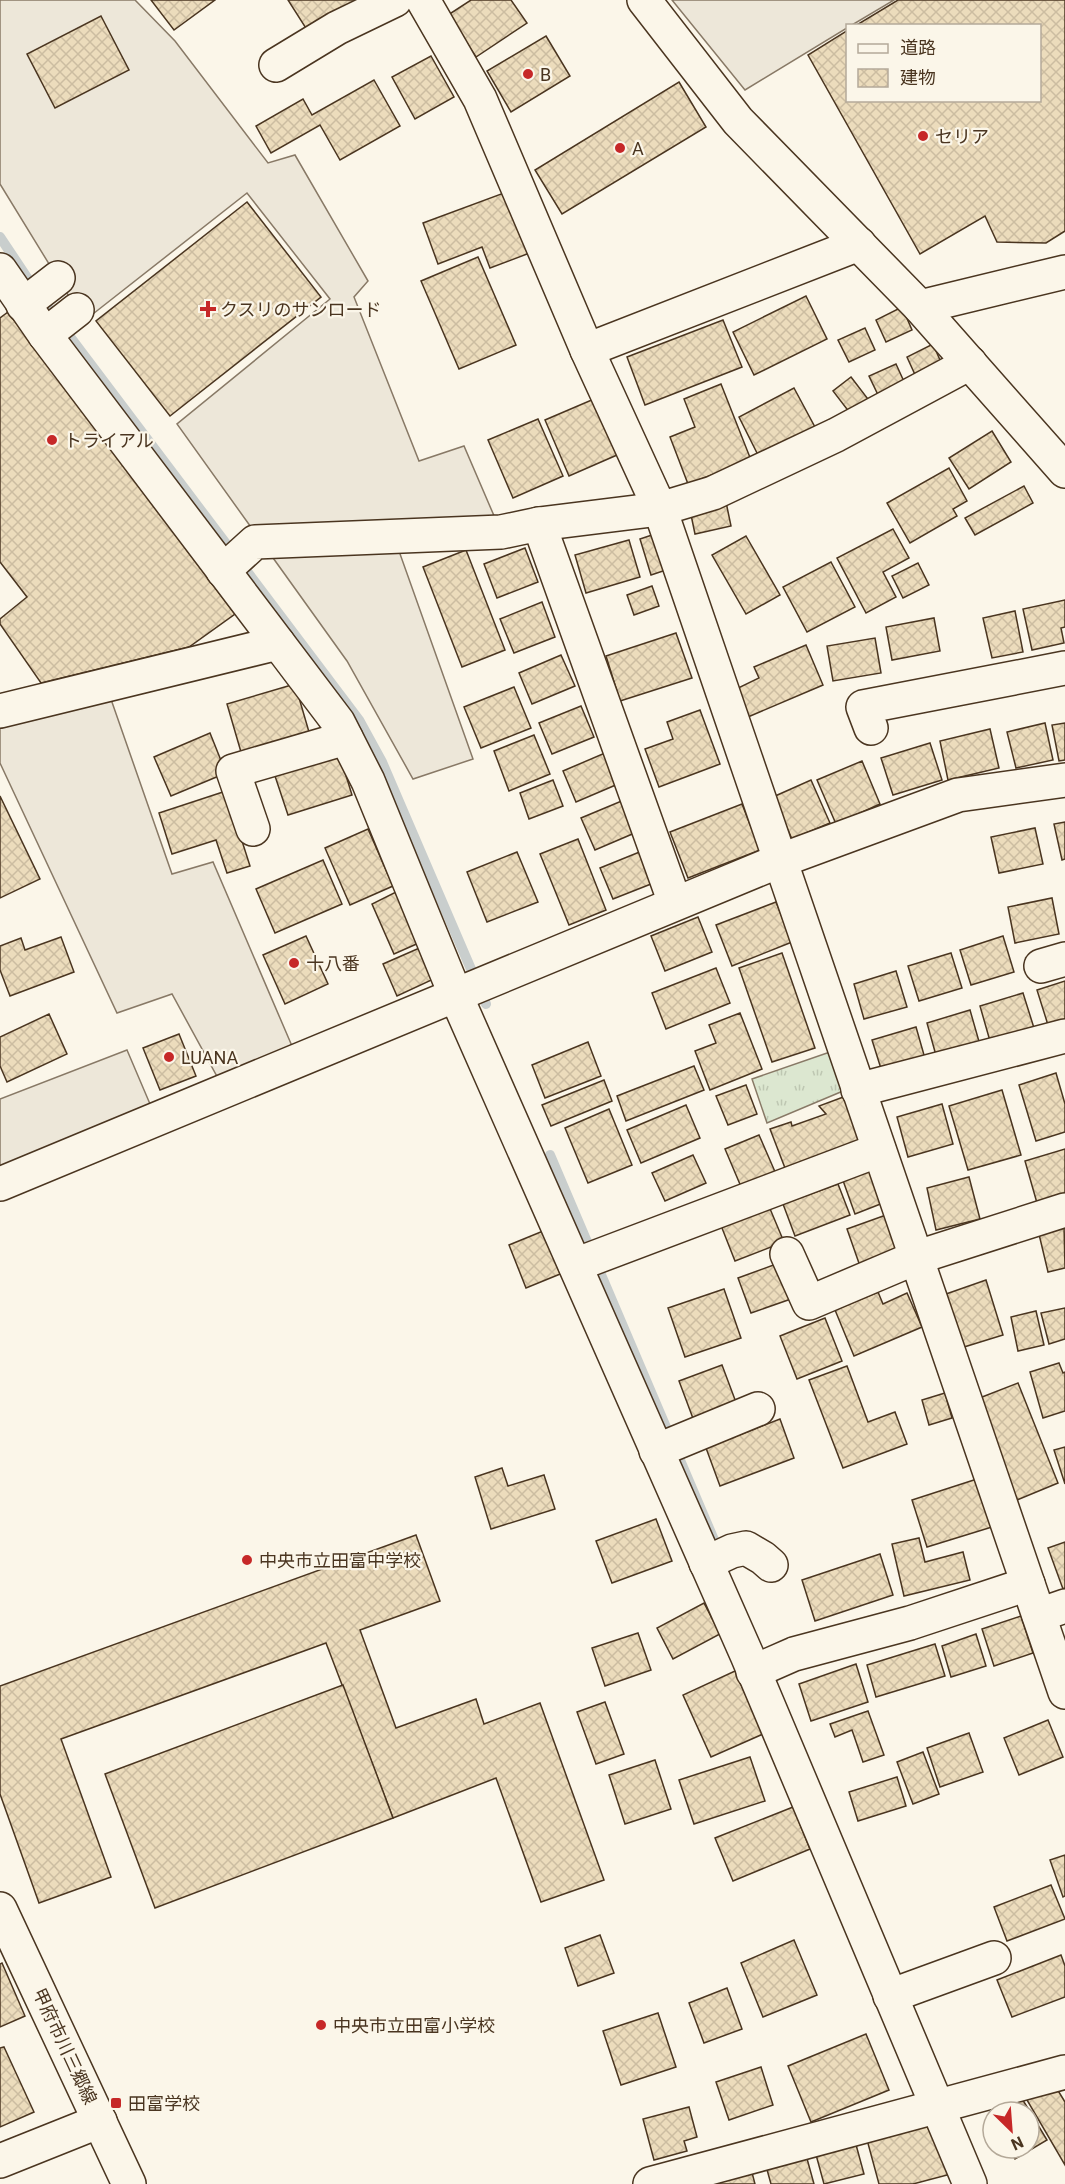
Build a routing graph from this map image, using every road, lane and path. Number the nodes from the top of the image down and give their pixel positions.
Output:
1 (394, 0) edge
2 (423, 0) edge
3 (644, 0) edge
4 (276, 65) dead end
5 (859, 244) junction
6 (0, 270) edge
7 (1065, 272) edge
8 (58, 278) dead end
9 (23, 305) junction
10 (920, 308) junction
11 (77, 309) dead end
12 (45, 335) junction
13 (587, 350) junction
14 (970, 363) junction
15 (1065, 471) edge
16 (660, 509) junction
17 (540, 524) junction
18 (232, 562) junction
19 (278, 643) junction
20 (1065, 668) edge
21 (0, 711) edge
22 (871, 728) dead end
23 (345, 738) junction
24 (1065, 780) edge
25 (253, 829) dead end
26 (779, 861) junction
27 (675, 903) junction
28 (472, 990) junction
29 (1065, 1036) edge
30 (858, 1090) junction
31 (879, 1150) junction
32 (0, 1184) edge
33 (1065, 1210) edge
34 (787, 1254) dead end
35 (915, 1258) junction
36 (588, 1260) junction
37 (758, 1409) dead end
38 (667, 1447) junction
39 (715, 1558) junction
40 (771, 1566) dead end
41 (1028, 1584) junction
42 (1052, 1611) edge
43 (764, 1667) junction
44 (1065, 1692) edge
45 (0, 1909) edge
46 (994, 1958) dead end
47 (902, 1992) junction
48 (1065, 2072) edge
49 (950, 2103) junction
50 (100, 2121) junction
51 (0, 2161) edge
52 (129, 2184) edge
53 (650, 2184) edge
54 (970, 2184) edge

1 - 4 street
2 - 13 street
3 - 5 street
5 - 10 street
5 - 13 street
6 - 9 street
7 - 10 street
8 - 9 street
9 - 12 street
10 - 14 street
11 - 12 street
12 - 18 street
13 - 16 street
14 - 15 street
14 - 16 street
16 - 17 street
16 - 26 street
17 - 18 street
17 - 27 street
18 - 19 street
19 - 21 street
19 - 23 street
20 - 22 street
23 - 25 street
23 - 28 street
24 - 26 street
26 - 27 street
26 - 30 street
27 - 28 street
28 - 32 street
28 - 36 street
29 - 30 street
30 - 31 street
31 - 35 street
31 - 36 street
33 - 35 street
34 - 35 street
35 - 41 street
36 - 38 street
37 - 38 street
38 - 39 street
39 - 40 street
39 - 43 street
41 - 42 street
41 - 43 street
42 - 44 street
43 - 47 street
45 - 50 street, 甲府市川三郷線
46 - 47 street
47 - 49 street
48 - 49 street
49 - 53 street
49 - 54 street
50 - 51 street
50 - 52 street, 甲府市川三郷線

